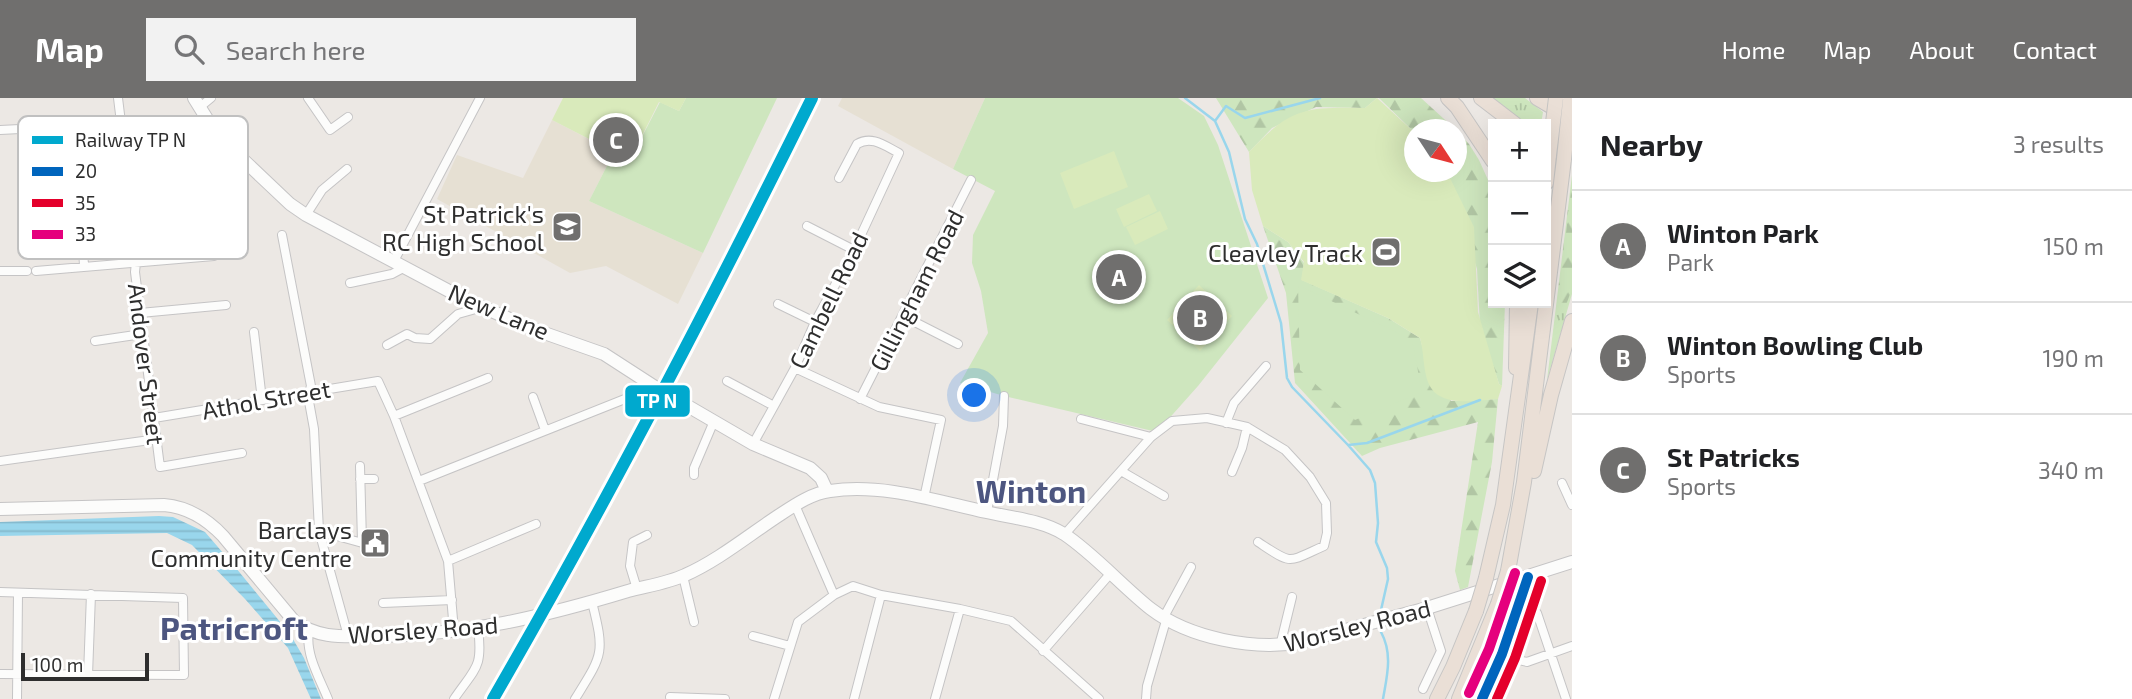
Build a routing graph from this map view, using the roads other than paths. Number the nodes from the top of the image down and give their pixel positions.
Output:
1 (118, 98) edge
2 (211, 98) edge
3 (308, 98) edge
4 (480, 98) edge
5 (1436, 98) edge
6 (1448, 98) edge
7 (1482, 98) edge
8 (1537, 98) edge
9 (1566, 99) edge
10 (197, 102) edge
11 (121, 116) edge
12 (1462, 116) junction
13 (348, 117) dead end
14 (1572, 117) edge
15 (1509, 119) edge
16 (18, 129) edge
17 (0, 130) edge
18 (1551, 139) edge
19 (1572, 145) edge
20 (1488, 154) edge
21 (1556, 157) junction
22 (248, 166) edge
23 (347, 169) dead end
24 (839, 178) dead end
25 (971, 180) dead end
26 (1546, 182) edge
27 (306, 215) junction
28 (807, 226) dead end
29 (282, 235) dead end
30 (854, 250) junction
31 (84, 259) edge
32 (136, 259) edge
33 (175, 259) edge
34 (136, 262) junction
35 (399, 264) junction
36 (84, 265) junction
37 (0, 271) edge
38 (350, 283) dead end
39 (778, 304) dead end
40 (226, 305) dead end
41 (483, 307) junction
42 (1517, 308) edge
43 (1530, 308) edge
44 (140, 313) junction
45 (903, 316) junction
46 (1572, 321) edge
47 (815, 322) junction
48 (254, 332) dead end
49 (142, 334) junction
50 (95, 341) dead end
51 (958, 344) dead end
52 (387, 345) dead end
53 (1266, 366) dead end
54 (795, 369) junction
55 (488, 378) dead end
56 (727, 382) dead end
57 (655, 387) junction
58 (311, 390) junction
59 (1518, 394) junction
60 (1004, 396) dead end
61 (533, 397) dead end
62 (860, 399) junction
63 (262, 400) junction
64 (774, 406) junction
65 (394, 416) junction
66 (154, 418) junction
67 (1081, 419) dead end
68 (714, 421) junction
69 (1226, 423) junction
70 (1247, 427) junction
71 (545, 430) junction
72 (1150, 437) junction
73 (157, 439) junction
74 (753, 444) junction
75 (242, 453) dead end
76 (0, 461) edge
77 (360, 467) dead end
78 (1121, 471) junction
79 (1231, 472) dead end
80 (694, 475) dead end
81 (360, 479) junction
82 (374, 479) dead end
83 (419, 481) junction
84 (1562, 483) dead end
85 (827, 491) junction
86 (1164, 496) dead end
87 (924, 498) junction
88 (795, 505) junction
89 (1572, 505) edge
90 (0, 509) edge
91 (987, 512) junction
92 (536, 524) dead end
93 (1517, 530) junction
94 (320, 531) junction
95 (1064, 534) junction
96 (647, 535) dead end
97 (362, 542) junction
98 (1258, 542) dead end
99 (377, 547) dead end
100 (448, 561) junction
101 (1572, 562) edge
102 (1191, 568) dead end
103 (1110, 574) junction
104 (683, 576) junction
105 (1528, 577) junction
106 (637, 589) junction
107 (0, 592) edge
108 (18, 593) junction
109 (91, 594) junction
110 (834, 595) junction
111 (881, 595) junction
112 (1292, 597) dead end
113 (452, 600) junction
114 (592, 602) junction
115 (383, 603) dead end
116 (1427, 608) junction
117 (960, 609) junction
118 (1537, 613) dead end
119 (1166, 620) junction
120 (694, 622) dead end
121 (478, 628) junction
122 (454, 631) junction
123 (309, 632) junction
124 (348, 636) junction
125 (753, 636) dead end
126 (790, 646) junction
127 (1280, 646) junction
128 (1572, 646) edge
129 (1043, 651) junction
130 (1551, 654) junction
131 (1514, 659) dead end
132 (0, 674) edge
133 (16, 675) junction
134 (88, 675) junction
135 (1423, 689) dead end
136 (670, 697) dead end
137 (17, 699) edge
138 (328, 699) edge
139 (454, 699) edge
140 (575, 699) edge
141 (725, 699) edge
142 (774, 699) edge
143 (854, 699) edge
144 (935, 699) edge
145 (1100, 699) edge
146 (1146, 699) edge
147 (1437, 699) edge
148 (1459, 699) edge
149 (1482, 699) edge
150 (1566, 699) edge

1 - 11 street, Andover Street
2 - 10 street
3 - 13 street
4 - 35 street
5 - 12 highway
6 - 12 highway
7 - 15 highway
8 - 14 highway
9 - 21 highway, bridge
12 - 20 highway
16 - 17 street
18 - 19 highway
21 - 26 highway
21 - 93 highway
22 - 27 main road, New Lane
23 - 27 street
24 - 30 street, Cambell Road
25 - 45 street, Gillingham Road
27 - 35 main road, New Lane
28 - 30 street
29 - 58 street
30 - 47 street, Cambell Road
31 - 36 street
32 - 34 street, Andover Street
33 - 34 street
34 - 36 street
34 - 44 street, Andover Street
35 - 38 street
35 - 41 main road, New Lane
36 - 37 street
39 - 47 street
40 - 44 street
41 - 52 street
41 - 57 main road, New Lane
42 - 59 highway
43 - 59 highway
44 - 49 street, Andover Street
45 - 51 street
45 - 62 street, Gillingham Road
46 - 93 highway
47 - 54 street, Cambell Road
48 - 63 street
49 - 50 street
49 - 66 street, Andover Street
53 - 69 street
54 - 62 street
54 - 64 street, Cambell Road
55 - 65 street
56 - 64 street
57 - 68 main road, New Lane
57 - 71 street
58 - 63 street, Athol Street
58 - 65 street, Athol Street
58 - 94 street
59 - 147 highway, bridge
60 - 91 street
61 - 71 street
62 - 87 street
63 - 66 street, Athol Street
64 - 74 street, Cambell Road
65 - 83 street
66 - 73 street, Andover Street
67 - 72 street
68 - 74 main road, New Lane
68 - 80 street
69 - 70 street
69 - 72 street
70 - 79 street
70 - 98 street
71 - 83 street
72 - 78 street
73 - 75 street, Andover Street
73 - 76 street
74 - 85 main road, New Lane
77 - 81 street
78 - 86 street
78 - 95 street
81 - 82 street
81 - 97 street
83 - 100 street
84 - 89 street
85 - 87 main road, Worsley Road
85 - 88 main road, Worsley Road
87 - 91 main road, Worsley Road
88 - 104 main road, Worsley Road
88 - 110 street
90 - 123 main road
91 - 95 main road, Worsley Road
92 - 100 street
93 - 148 highway, bridge
94 - 97 street
94 - 124 street
95 - 103 main road, Worsley Road
96 - 106 street
97 - 99 street
100 - 113 street
101 - 105 main road, Worsley Road
102 - 119 street
103 - 119 main road, Worsley Road
103 - 129 street
104 - 106 main road, Worsley Road
104 - 120 street
105 - 116 main road, Worsley Road
105 - 149 main road
106 - 114 main road, Worsley Road
107 - 108 street
108 - 109 street
108 - 133 street
109 - 134 street
109 - 134 street
110 - 111 street
110 - 126 street
111 - 117 street
111 - 143 street
112 - 127 street
113 - 115 street
113 - 122 street
114 - 121 main road, Worsley Road
114 - 140 street
116 - 127 main road, Worsley Road
116 - 135 street
117 - 129 street
117 - 144 street
118 - 130 street
119 - 127 main road, Worsley Road
119 - 146 street
121 - 122 main road, Worsley Road
121 - 139 street
122 - 124 main road, Worsley Road
123 - 124 main road, Worsley Road
123 - 138 street
125 - 126 street
126 - 142 street
128 - 130 street
129 - 145 street
130 - 131 street
130 - 150 street
132 - 133 street
133 - 134 street
133 - 137 street
136 - 141 street

